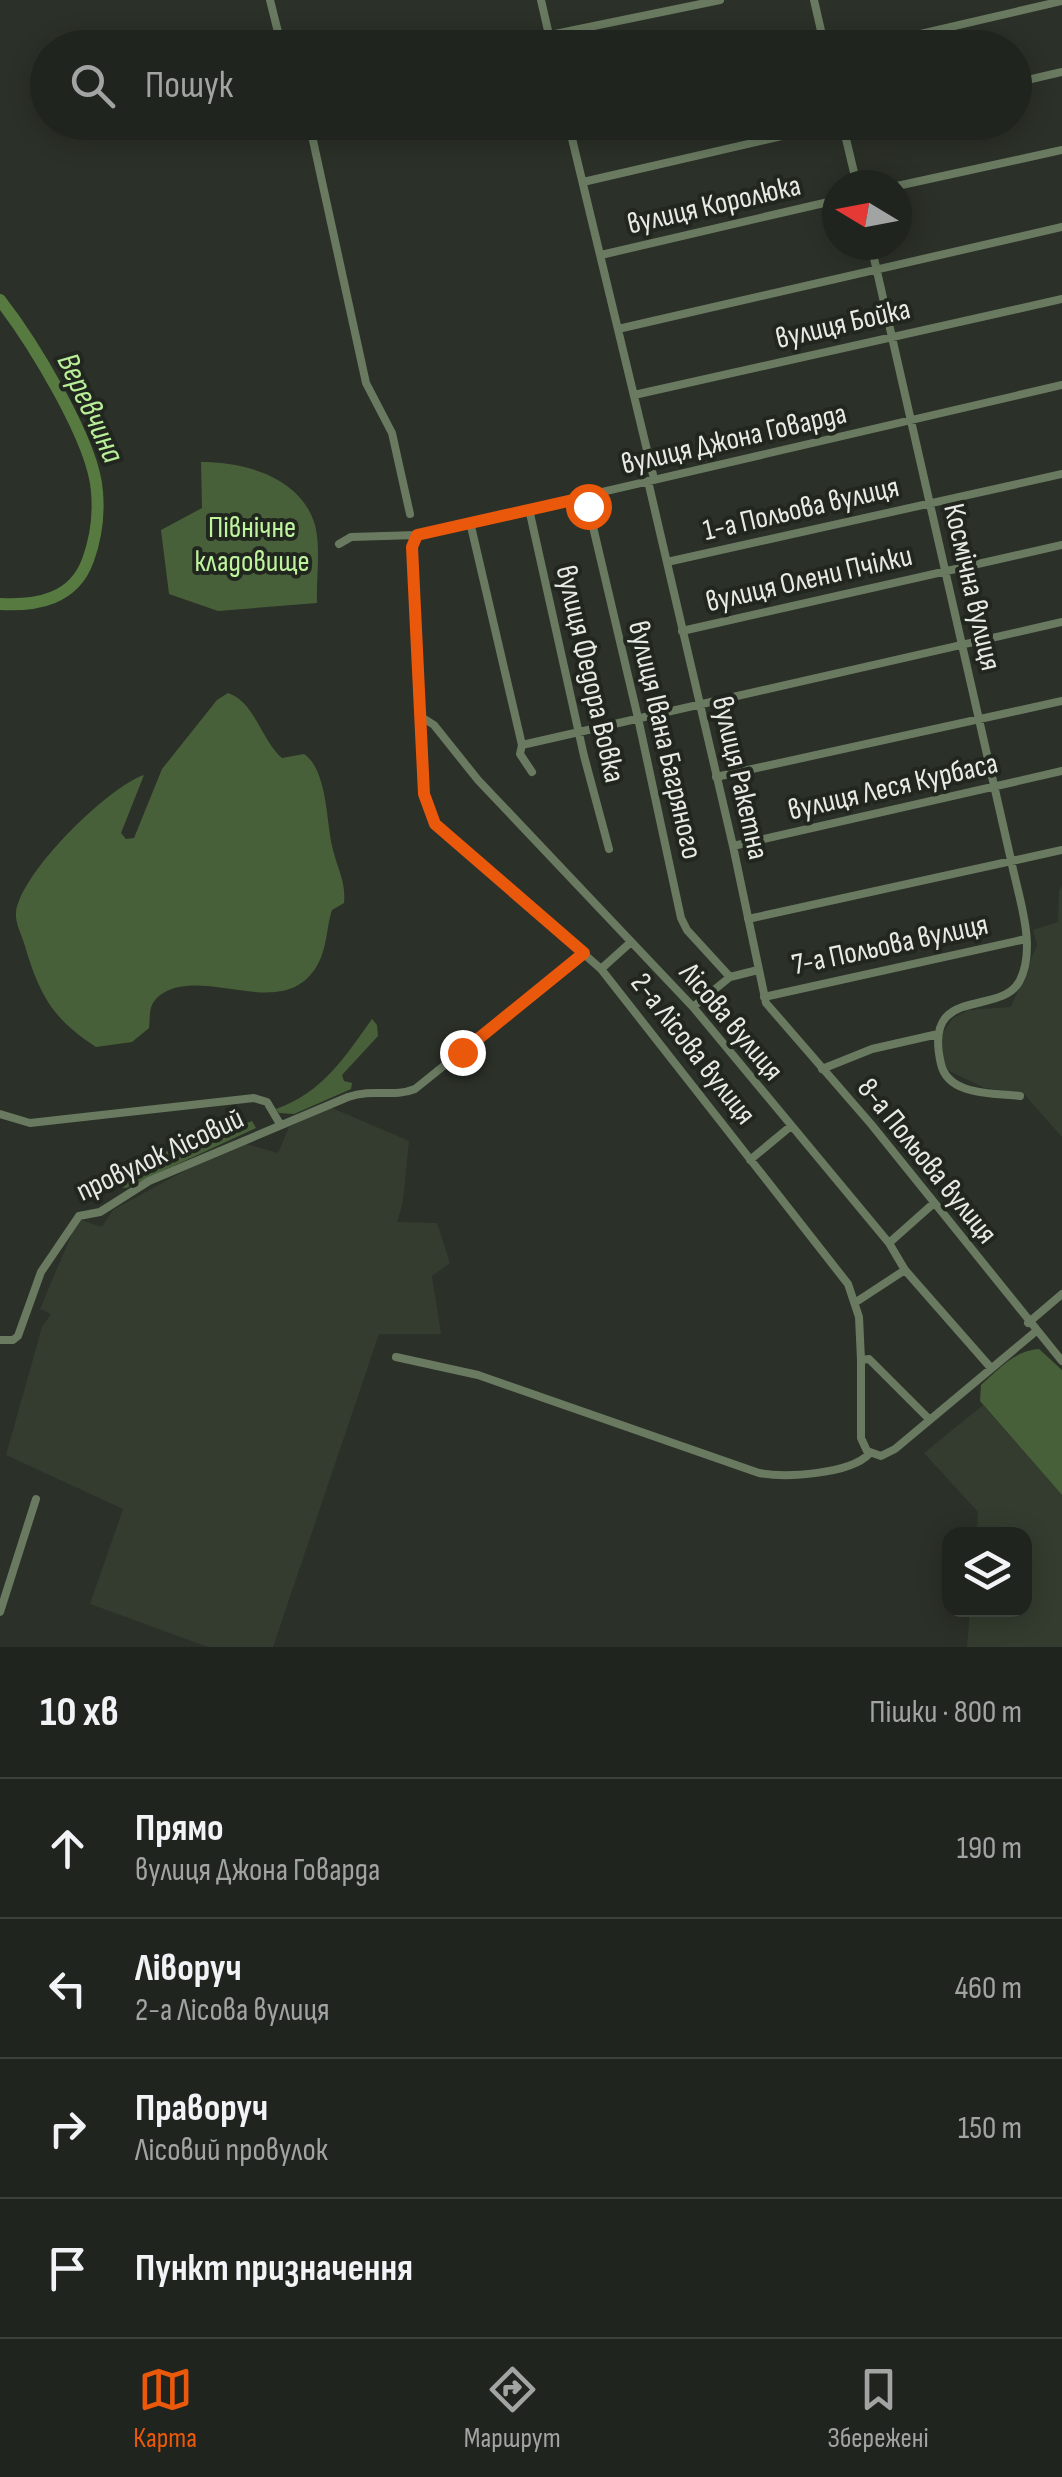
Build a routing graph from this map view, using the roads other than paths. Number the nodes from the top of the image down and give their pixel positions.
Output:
1 (270, 0) edge
2 (541, 0) edge
3 (720, 0) edge
4 (814, 0) edge
5 (1062, 1) edge
6 (278, 30) edge
7 (548, 30) edge
8 (578, 30) edge
9 (821, 30) edge
10 (937, 30) edge
11 (1062, 72) edge
12 (1032, 79) edge
13 (313, 140) edge
14 (572, 140) edge
15 (768, 140) edge
16 (847, 140) edge
17 (1062, 150) edge
18 (854, 170) edge
19 (583, 182) junction
20 (912, 183) edge
21 (822, 203) edge
22 (1062, 227) edge
23 (601, 254) junction
24 (875, 260) edge
25 (877, 269) junction
26 (1062, 298) edge
27 (618, 328) junction
28 (893, 336) junction
29 (1062, 385) edge
30 (634, 396) junction
31 (911, 421) junction
32 (1062, 474) edge
33 (650, 480) junction
34 (586, 497) junction
35 (930, 503) junction
36 (529, 509) junction
37 (410, 514) dead end
38 (470, 522) junction
39 (417, 535) junction
40 (339, 544) dead end
41 (1062, 546) edge
42 (666, 562) junction
43 (946, 572) junction
44 (1062, 622) edge
45 (682, 630) junction
46 (962, 645) junction
47 (1062, 701) edge
48 (700, 705) junction
49 (423, 718) junction
50 (638, 718) junction
51 (979, 718) junction
52 (579, 732) junction
53 (522, 745) junction
54 (1062, 771) edge
55 (532, 772) dead end
56 (716, 777) junction
57 (994, 786) junction
58 (734, 846) junction
59 (608, 849) dead end
60 (1062, 850) edge
61 (1011, 860) junction
62 (748, 919) junction
63 (1026, 939) junction
64 (631, 942) junction
65 (584, 953) junction
66 (601, 969) junction
67 (758, 970) junction
68 (730, 978) junction
69 (764, 997) junction
70 (693, 1007) junction
71 (938, 1034) junction
72 (822, 1068) junction
73 (1020, 1096) dead end
74 (0, 1114) edge
75 (280, 1124) junction
76 (791, 1126) junction
77 (750, 1160) junction
78 (934, 1203) junction
79 (889, 1243) junction
80 (905, 1270) junction
81 (1062, 1294) edge
82 (856, 1302) junction
83 (1028, 1324) junction
84 (1035, 1332) junction
85 (0, 1340) edge
86 (396, 1357) dead end
87 (861, 1360) junction
88 (1062, 1362) edge
89 (991, 1368) junction
90 (930, 1420) junction
91 (870, 1454) junction
92 (36, 1499) dead end
93 (0, 1612) edge

1 - 6 street
2 - 7 street
3 - 8 street
4 - 9 street
5 - 10 street
11 - 12 street
13 - 37 street
14 - 19 street, вулиця Ракетна
15 - 19 street
16 - 18 street
17 - 20 street
19 - 23 street, вулиця Ракетна
21 - 23 street, вулиця Королюка
22 - 25 street
23 - 27 street, вулиця Ракетна
24 - 25 street, Космічна вулиця
25 - 27 street
25 - 28 street, Космічна вулиця
26 - 28 street, вулиця Бойка
27 - 30 street, вулиця Ракетна
28 - 30 street, вулиця Бойка
28 - 31 street, Космічна вулиця
29 - 31 street, вулиця Джона Говарда
30 - 33 street, вулиця Ракетна
31 - 33 street, вулиця Джона Говарда
31 - 35 street, Космічна вулиця
32 - 35 street, 1-а Польова вулиця
33 - 34 street, вулиця Джона Говарда
33 - 42 street, вулиця Ракетна
34 - 36 street, вулиця Джона Говарда
34 - 50 street, вулиця Івана Багряного
35 - 42 street, 1-а Польова вулиця
35 - 43 street, Космічна вулиця
36 - 38 street, вулиця Джона Говарда
36 - 52 street, вулиця Федора Вовка
38 - 39 street, вулиця Джона Говарда
38 - 53 street
39 - 40 street, вулиця Джона Говарда
39 - 49 street, 2-а Лісова вулиця
41 - 43 street, вулиця Олени Пчілки
42 - 45 street, вулиця Ракетна
43 - 45 street, вулиця Олени Пчілки
43 - 46 street, Космічна вулиця
44 - 46 street
45 - 48 street, вулиця Ракетна
46 - 48 street
46 - 51 street, Космічна вулиця
47 - 51 street
48 - 50 street
48 - 56 street, вулиця Ракетна
49 - 64 street, Лісова вулиця
49 - 65 street, 2-а Лісова вулиця
50 - 52 street
50 - 68 street, вулиця Івана Багряного
51 - 56 street
51 - 57 street, Космічна вулиця
52 - 53 street
52 - 59 street, вулиця Федора Вовка
53 - 55 street
54 - 57 street, вулиця Леся Курбаса
56 - 58 street, вулиця Ракетна
57 - 58 street, вулиця Леся Курбаса
57 - 61 street, Космічна вулиця
58 - 62 street, вулиця Ракетна
60 - 61 street
61 - 62 street
61 - 63 street, Космічна вулиця
62 - 67 street, вулиця Ракетна
63 - 69 street, 7-а Польова вулиця
63 - 71 street
64 - 66 street
64 - 70 street, Лісова вулиця
65 - 66 street, 2-а Лісова вулиця
65 - 75 street, провулок Лісовий
66 - 77 street, 2-а Лісова вулиця
67 - 68 street
67 - 69 street, вулиця Ракетна
68 - 70 street
69 - 72 street, вулиця Ракетна
70 - 76 street, Лісова вулиця
71 - 72 street, 8-а Польова вулиця
71 - 73 street
72 - 78 street, 8-а Польова вулиця
74 - 75 street
75 - 85 street, провулок Лісовий
76 - 77 street
76 - 79 street, Лісова вулиця
77 - 82 street, 2-а Лісова вулиця
78 - 79 street
78 - 83 street, 8-а Польова вулиця
79 - 80 street, Лісова вулиця
80 - 82 street
80 - 89 street, Лісова вулиця
81 - 83 street
82 - 87 street, 2-а Лісова вулиця
83 - 84 street, 8-а Польова вулиця
84 - 88 street, 8-а Польова вулиця
84 - 89 street
86 - 91 street
87 - 90 street
87 - 91 street, 2-а Лісова вулиця
89 - 90 street
90 - 91 street
92 - 93 street

